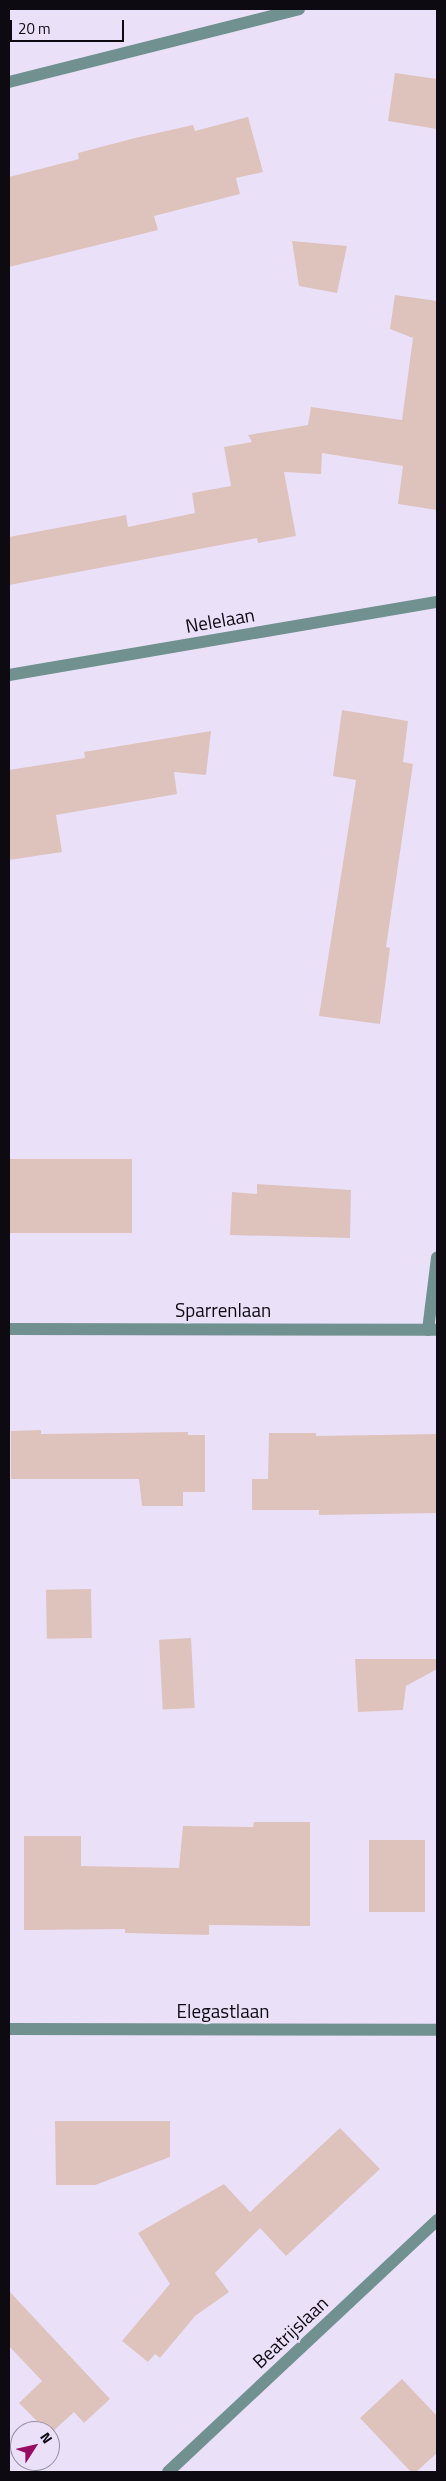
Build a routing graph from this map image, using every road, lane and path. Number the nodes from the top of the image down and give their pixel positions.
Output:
1 (299, 9) edge
2 (9, 82) edge
3 (437, 602) edge
4 (9, 675) edge
5 (437, 1258) edge
6 (9, 1328) edge
7 (432, 1330) edge
8 (9, 2029) edge
9 (437, 2030) edge
10 (437, 2220) edge
11 (168, 2472) edge

1 - 2 street
3 - 4 street, Nelelaan
5 - 7 street
6 - 7 street, Sparrenlaan
8 - 9 street, Elegastlaan
10 - 11 street, Beatrijslaan

